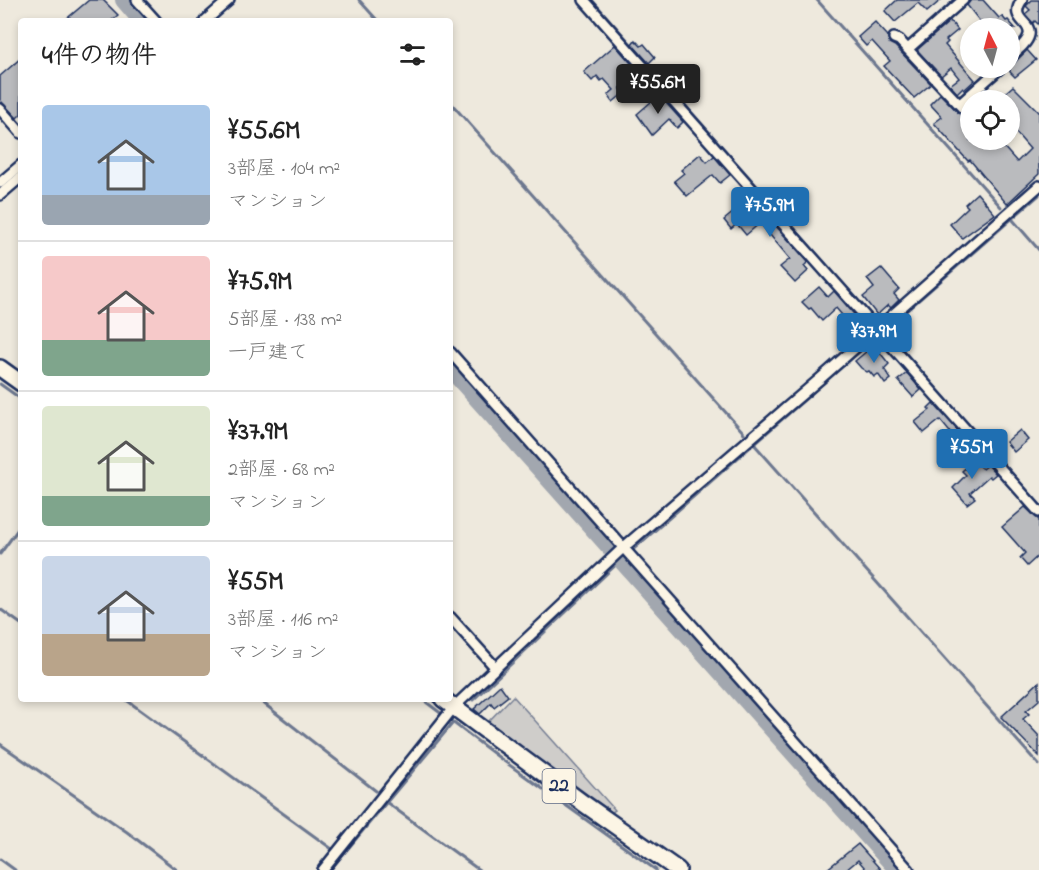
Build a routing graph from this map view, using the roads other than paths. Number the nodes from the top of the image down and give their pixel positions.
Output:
1 (137, 0) edge
2 (230, 0) edge
3 (585, 0) edge
4 (963, 0) edge
5 (1022, 0) edge
6 (153, 18) edge
7 (209, 18) edge
8 (894, 38) dead end
9 (1020, 47) edge
10 (908, 49) junction
11 (989, 78) edge
12 (976, 90) edge
13 (960, 104) edge
14 (0, 109) edge
15 (18, 130) edge
16 (18, 168) edge
17 (18, 180) edge
18 (0, 183) edge
19 (1039, 186) edge
20 (0, 195) edge
21 (880, 329) junction
22 (453, 355) edge
23 (0, 368) edge
24 (18, 381) edge
25 (1039, 512) edge
26 (625, 551) junction
27 (453, 620) edge
28 (496, 668) junction
29 (447, 710) edge
30 (323, 870) edge
31 (678, 870) edge
32 (909, 870) edge

1 - 6 street
2 - 7 street
3 - 21 street
4 - 10 street
5 - 9 street
8 - 10 street
10 - 13 street
11 - 12 street
14 - 15 street
16 - 18 street
17 - 20 street
19 - 21 street
21 - 25 street
21 - 26 street
22 - 26 street
23 - 24 main road
26 - 28 street
26 - 32 street
27 - 28 street
28 - 29 street
29 - 30 street
29 - 31 main road, 22

